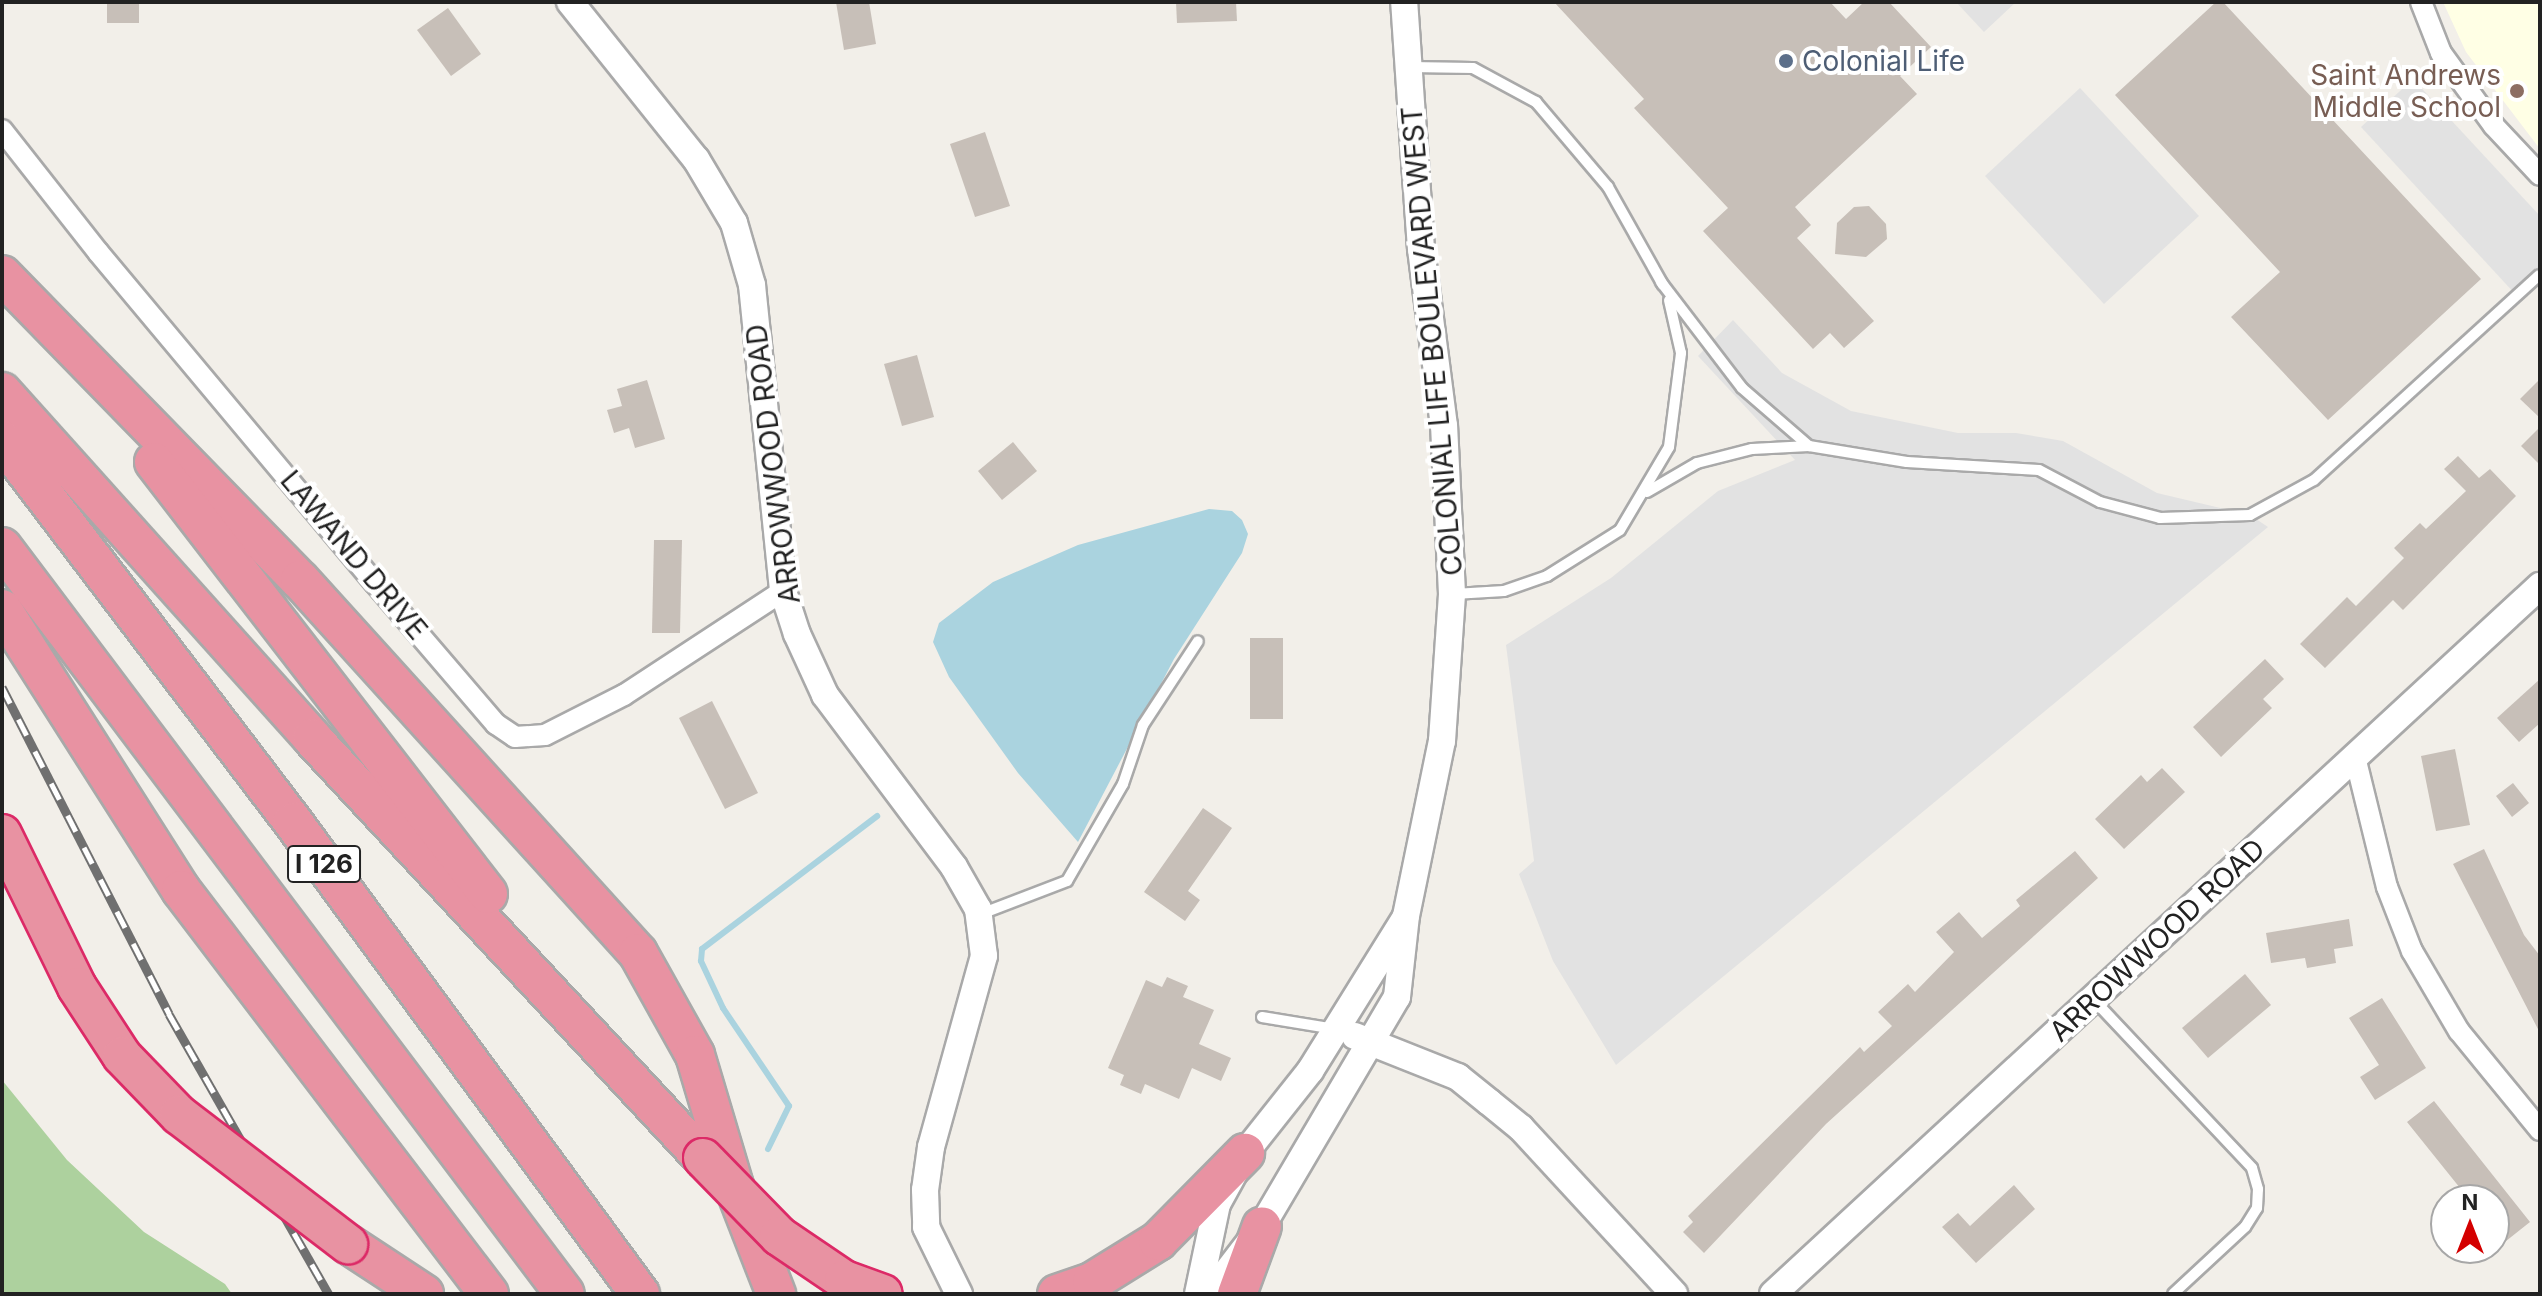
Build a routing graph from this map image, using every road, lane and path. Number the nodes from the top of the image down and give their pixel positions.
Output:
1 (570, 2) edge
2 (1404, 2) edge
3 (2421, 2) edge
4 (1410, 67) junction
5 (2, 130) edge
6 (2540, 175) edge
7 (2, 275) edge
8 (2539, 275) edge
9 (1661, 282) junction
10 (56, 336) junction
11 (2, 392) edge
12 (2, 440) edge
13 (1809, 446) junction
14 (1646, 493) junction
15 (2, 547) edge
16 (2540, 586) edge
17 (783, 591) junction
18 (1452, 594) junction
19 (2, 609) edge
20 (1198, 641) dead end
21 (2355, 757) junction
22 (2, 834) edge
23 (979, 914) junction
24 (1406, 916) junction
25 (2093, 999) junction
26 (1262, 1017) dead end
27 (1337, 1029) junction
28 (1372, 1043) junction
29 (653, 1104) junction
30 (2540, 1130) edge
31 (1245, 1153) junction
32 (1262, 1226) junction
33 (348, 1244) junction
34 (408, 1294) edge
35 (424, 1294) edge
36 (489, 1294) edge
37 (565, 1294) edge
38 (640, 1294) edge
39 (776, 1294) edge
40 (883, 1294) edge
41 (959, 1294) edge
42 (1057, 1294) edge
43 (1198, 1294) edge
44 (1210, 1294) edge
45 (1237, 1294) edge
46 (1674, 1294) edge
47 (1773, 1294) edge
48 (2173, 1294) edge

1 - 17 street, ARROWWOOD ROAD
2 - 4 street, COLONIAL LIFE BOULEVARD WEST
3 - 6 street
4 - 9 lane
4 - 18 street, COLONIAL LIFE BOULEVARD WEST
5 - 17 street, LAWAND DRIVE
7 - 10 highway
8 - 13 lane
9 - 13 lane
9 - 14 lane
10 - 29 highway
10 - 39 highway
11 - 29 highway
12 - 38 highway, I 126
13 - 14 lane
14 - 18 lane
15 - 37 highway, I 126
16 - 21 street, ARROWWOOD ROAD
17 - 23 street, ARROWWOOD ROAD
18 - 24 street, COLONIAL LIFE BOULEVARD WEST
19 - 36 highway
20 - 23 lane
21 - 25 street, ARROWWOOD ROAD
21 - 30 street
22 - 33 highway, bridge
23 - 41 street, ARROWWOOD ROAD
24 - 27 street, COLONIAL LIFE BOULEVARD WEST
24 - 28 street, COLONIAL LIFE BOULEVARD WEST
25 - 47 street, ARROWWOOD ROAD
25 - 48 lane
26 - 27 lane
27 - 28 street
27 - 31 street, COLONIAL LIFE BOULEVARD WEST
28 - 32 street, COLONIAL LIFE BOULEVARD WEST
28 - 46 street
29 - 40 highway, bridge
31 - 42 highway
31 - 43 street, COLONIAL LIFE BOULEVARD WEST
32 - 44 street, COLONIAL LIFE BOULEVARD WEST
32 - 45 highway
33 - 34 highway
33 - 35 highway

